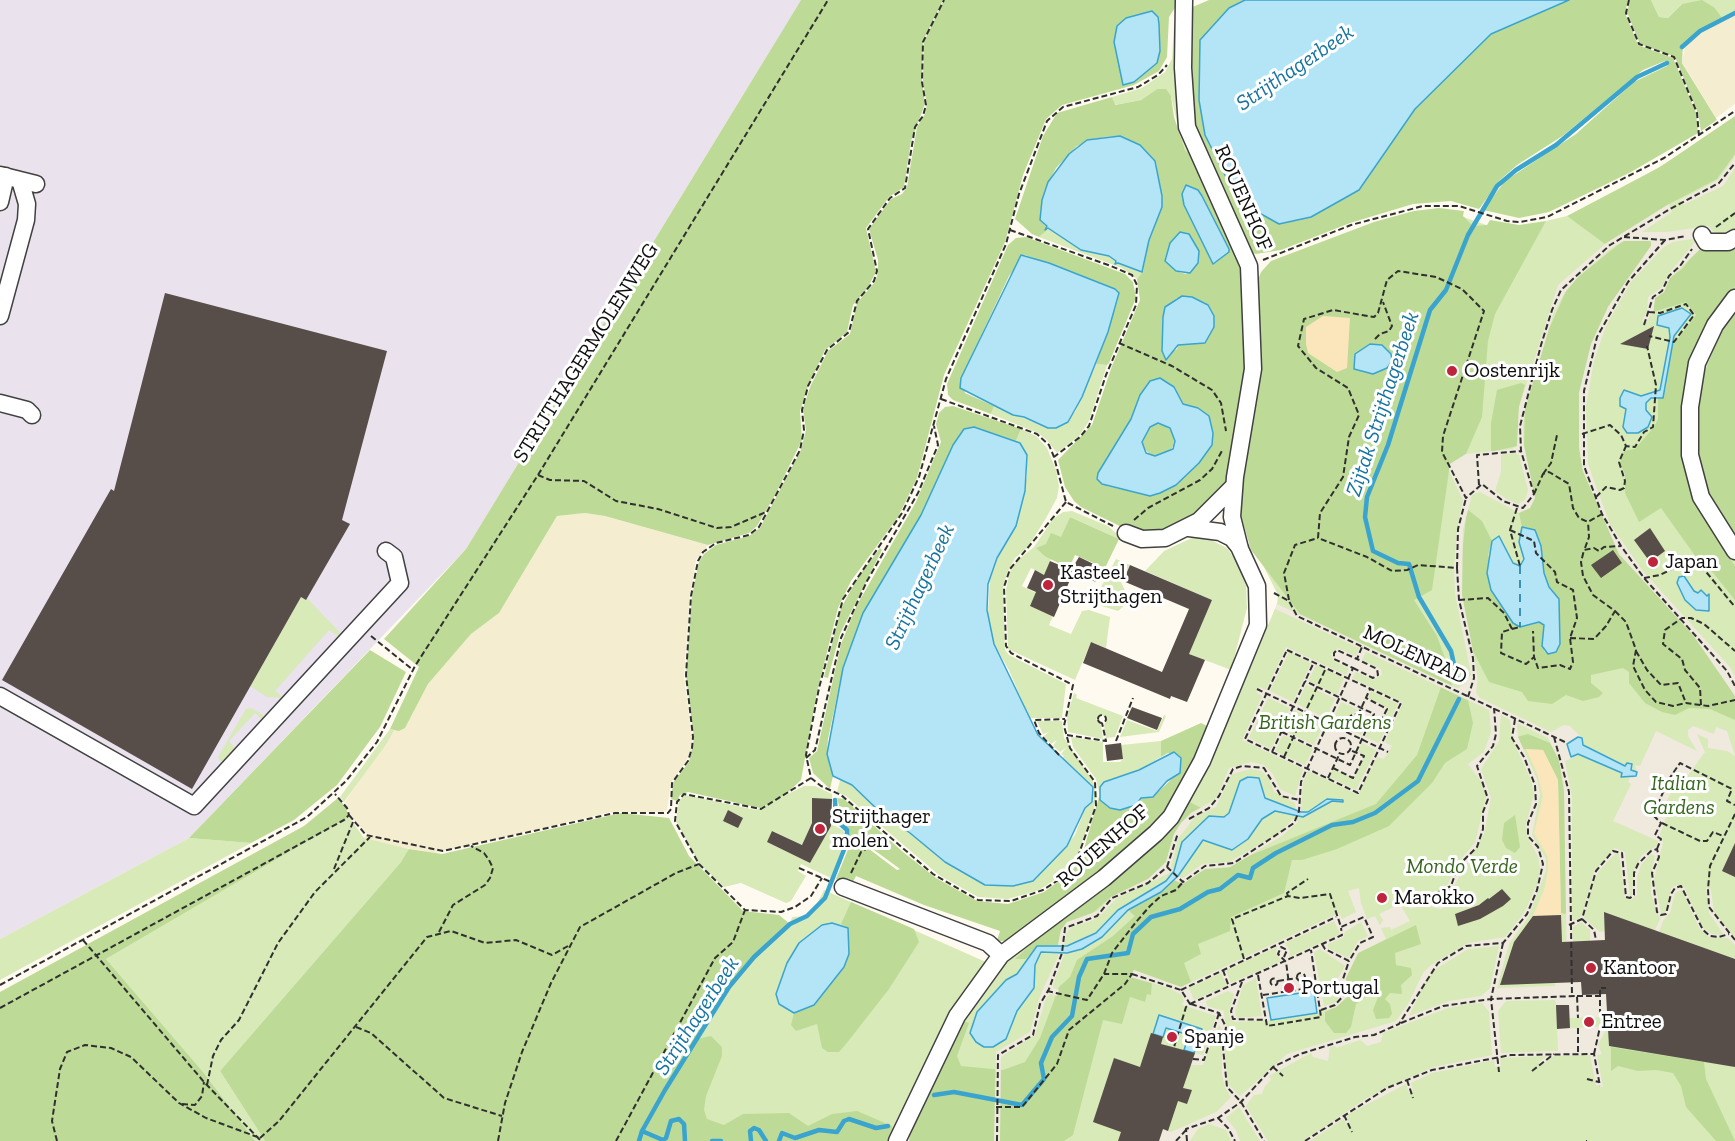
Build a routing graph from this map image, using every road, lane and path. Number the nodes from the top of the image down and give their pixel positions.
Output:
1 (828, 0) edge
2 (944, 0) edge
3 (1184, 0) edge
4 (1629, 0) edge
5 (1169, 60) dead end
6 (1735, 111) edge
7 (1700, 136) junction
8 (1735, 163) edge
9 (9, 177) edge
10 (36, 184) dead end
11 (0, 202) edge
12 (1010, 230) junction
13 (1702, 235) joint
14 (1624, 237) junction
15 (1735, 238) edge
16 (1249, 266) junction
17 (1735, 298) edge
18 (1382, 301) junction
19 (1649, 312) junction
20 (0, 316) edge
21 (1644, 325) dead end
22 (1649, 336) dead end
23 (1375, 339) dead end
24 (1119, 343) junction
25 (1647, 346) dead end
26 (940, 399) junction
27 (0, 403) edge
28 (0, 411) edge
29 (933, 425) junction
30 (1582, 434) junction
31 (1557, 435) dead end
32 (1225, 440) dead end
33 (1626, 446) junction
34 (1223, 447) dead end
35 (1521, 451) junction
36 (1054, 457) junction
37 (1542, 474) junction
38 (538, 475) junction
39 (1234, 486) junction
40 (1479, 486) junction
41 (913, 490) junction
42 (918, 493) junction
43 (1534, 494) junction
44 (1596, 497) junction
45 (1466, 498) junction
46 (1066, 502) junction
47 (1517, 507) junction
48 (766, 512) junction
49 (1602, 514) junction
50 (1588, 522) junction
51 (1189, 528) junction
52 (1510, 530) junction
53 (1126, 533) junction
54 (1318, 538) junction
55 (879, 546) junction
56 (1621, 546) junction
57 (1240, 549) junction
58 (884, 550) junction
59 (1584, 550) junction
60 (386, 551) dead end
61 (1735, 551) edge
62 (1520, 566) dead end
63 (1457, 568) junction
64 (1644, 578) junction
65 (1257, 586) junction
66 (1459, 600) junction
67 (1289, 601) junction
68 (1735, 607) edge
69 (1615, 611) junction
70 (1682, 618) junction
71 (1520, 627) dead end
72 (1512, 629) junction
73 (1533, 631) dead end
74 (1570, 638) junction
75 (378, 642) dead end
76 (1362, 647) junction
77 (1636, 650) junction
78 (1735, 651) edge
79 (1534, 657) junction
80 (1357, 659) junction
81 (1314, 662) junction
82 (1326, 668) junction
83 (1353, 668) junction
84 (413, 670) junction
85 (822, 678) junction
86 (1348, 678) junction
87 (829, 680) junction
88 (1305, 681) junction
89 (1735, 686) edge
90 (1318, 687) junction
91 (1257, 689) dead end
92 (1370, 689) junction
93 (1267, 693) junction
94 (0, 696) edge
95 (1468, 697) junction
96 (1133, 698) dead end
97 (1340, 698) junction
98 (1365, 698) junction
99 (1735, 700) edge
100 (1686, 703) junction
101 (1701, 705) junction
102 (1294, 706) junction
103 (1361, 708) junction
104 (1494, 708) junction
105 (1306, 712) junction
106 (1358, 715) junction
107 (1065, 719) junction
108 (1515, 719) junction
109 (1102, 723) dead end
110 (1329, 723) junction
111 (1361, 723) junction
112 (1368, 727) junction
113 (1282, 732) junction
114 (1349, 733) junction
115 (1065, 735) junction
116 (1554, 737) junction
117 (1294, 738) junction
118 (1346, 739) junction
119 (1362, 739) junction
120 (1116, 741) dead end
121 (1567, 743) dead end
122 (1317, 748) junction
123 (1379, 748) junction
124 (1350, 750) junction
125 (1272, 752) junction
126 (1388, 752) dead end
127 (1340, 753) junction
128 (1356, 753) junction
129 (1059, 754) dead end
130 (1284, 757) junction
131 (806, 758) junction
132 (1337, 758) junction
133 (1307, 768) junction
134 (1333, 768) junction
135 (811, 778) junction
136 (1328, 778) junction
137 (335, 794) junction
138 (669, 800) junction
139 (1300, 800) junction
140 (677, 802) junction
141 (1735, 806) edge
142 (1735, 814) edge
143 (349, 815) junction
144 (353, 822) junction
145 (1184, 823) dead end
146 (1661, 823) junction
147 (1180, 831) dead end
148 (887, 836) junction
149 (1723, 836) junction
150 (370, 837) junction
151 (470, 845) junction
152 (1657, 849) junction
153 (699, 864) junction
154 (1167, 867) junction
155 (799, 868) dead end
156 (334, 871) junction
157 (822, 878) junction
158 (1308, 879) dead end
159 (827, 880) dead end
160 (1183, 882) junction
161 (843, 887) joint
162 (1288, 896) junction
163 (1402, 899) dead end
164 (745, 910) junction
165 (1336, 917) junction
166 (1582, 919) junction
167 (1569, 925) junction
168 (1341, 927) junction
169 (439, 932) junction
170 (1729, 934) junction
171 (83, 940) junction
172 (1596, 940) dead end
173 (1735, 940) edge
174 (1280, 943) junction
175 (1503, 943) junction
176 (1322, 944) junction
177 (568, 946) junction
178 (1281, 947) junction
179 (1311, 950) junction
180 (1002, 955) junction
181 (95, 956) junction
182 (1284, 957) junction
183 (1244, 959) junction
184 (1349, 961) junction
185 (1286, 962) junction
186 (1223, 970) junction
187 (1104, 974) junction
188 (1132, 974) junction
189 (1258, 975) junction
190 (1315, 975) junction
191 (1288, 979) junction
192 (1242, 982) junction
193 (1261, 984) junction
194 (0, 985) edge
195 (1229, 987) junction
196 (1317, 987) junction
197 (1606, 988) dead end
198 (1181, 990) junction
199 (1047, 991) junction
200 (1290, 991) junction
201 (1572, 995) junction
202 (1262, 996) junction
203 (1577, 996) junction
204 (1600, 996) junction
205 (1491, 999) junction
206 (1190, 1004) junction
207 (0, 1008) edge
208 (1320, 1010) junction
209 (1219, 1013) junction
210 (1578, 1018) dead end
211 (1600, 1018) dead end
212 (1267, 1020) junction
213 (1399, 1024) junction
214 (356, 1026) junction
215 (1600, 1027) dead end
216 (1578, 1028) dead end
217 (1174, 1047) dead end
218 (1578, 1053) junction
219 (1554, 1054) junction
220 (1594, 1054) junction
221 (1497, 1058) junction
222 (1193, 1059) dead end
223 (1273, 1067) junction
224 (1532, 1071) dead end
225 (1499, 1072) dead end
226 (1283, 1076) dead end
227 (1587, 1079) dead end
228 (1407, 1080) junction
229 (204, 1082) junction
230 (207, 1085) junction
231 (1413, 1098) dead end
232 (1241, 1102) junction
233 (179, 1103) junction
234 (996, 1107) junction
235 (1344, 1115) junction
236 (502, 1116) junction
237 (1218, 1118) junction
238 (1186, 1129) junction
239 (1352, 1132) dead end
240 (261, 1140) edge
241 (57, 1141) edge
242 (498, 1141) edge
243 (616, 1141) edge
244 (897, 1141) edge
245 (997, 1141) edge
246 (1176, 1141) edge
247 (1187, 1141) edge
248 (1235, 1141) edge
249 (1264, 1141) edge
250 (1305, 1141) edge

1 - 38 path, STRIJTHAGERMOLENWEG
2 - 48 path
3 - 16 street, ROUENHOF
4 - 7 path
5 - 12 path
6 - 7 path
7 - 16 path
8 - 14 path
9 - 10 street
9 - 11 street
9 - 20 street
12 - 24 path
12 - 26 path
13 - 15 street
13 - 19 path
14 - 30 path
14 - 35 path
16 - 39 street, ROUENHOF
17 - 61 street
18 - 23 path
18 - 45 path
18 - 54 path
19 - 21 path
19 - 22 path
24 - 32 path
24 - 36 path
25 - 33 path
26 - 29 path
26 - 36 path
27 - 28 street
29 - 41 path
29 - 42 path
30 - 33 path
30 - 44 path
31 - 37 path
33 - 44 path
34 - 53 path
35 - 40 path
35 - 43 path
36 - 46 path
37 - 43 path
37 - 50 path
38 - 48 path
38 - 84 path, STRIJTHAGERMOLENWEG
39 - 51 street, ROUENHOF
39 - 57 street, ROUENHOF
40 - 45 path
40 - 47 path
41 - 42 path
41 - 55 path
42 - 58 path
43 - 47 path
44 - 49 path
45 - 63 path
46 - 53 path
46 - 107 path
47 - 52 path
48 - 138 path
49 - 50 path
49 - 56 path
50 - 59 path
51 - 53 street, ROUENHOF
51 - 57 street, ROUENHOF
52 - 62 path
52 - 74 path
54 - 63 path
54 - 67 path
55 - 58 path
55 - 85 path
56 - 59 path
56 - 64 path
57 - 65 street, ROUENHOF
58 - 87 path
59 - 69 path
60 - 94 street
63 - 66 path
64 - 68 path
64 - 70 path
65 - 67 path, MOLENPAD
65 - 180 street, ROUENHOF
66 - 72 path
66 - 95 path
67 - 76 path, MOLENPAD
69 - 74 path
69 - 77 path
70 - 78 path
70 - 89 path
70 - 101 path
71 - 72 path
72 - 79 path
73 - 79 path
74 - 79 path
75 - 84 path
76 - 80 path
76 - 95 path, MOLENPAD
77 - 100 path
77 - 100 path
80 - 83 path
80 - 83 path
81 - 82 path
81 - 88 path
81 - 93 path
82 - 86 path
82 - 90 path
83 - 86 path
84 - 137 path, STRIJTHAGERMOLENWEG
85 - 87 path
85 - 131 path
86 - 92 path
86 - 97 path
87 - 131 path
88 - 90 path
88 - 102 path
90 - 97 path
90 - 105 path
91 - 93 path
92 - 98 path
92 - 123 path
93 - 102 path
93 - 125 path
95 - 104 path, MOLENPAD
96 - 120 path
97 - 103 path
97 - 110 path
98 - 103 path
98 - 112 path
99 - 101 path
100 - 101 path
102 - 105 path
102 - 113 path
103 - 106 path
103 - 112 path
104 - 108 path, MOLENPAD
104 - 163 path
105 - 110 path
105 - 117 path
106 - 111 path
106 - 111 path
107 - 115 path
107 - 129 path
108 - 116 path, MOLENPAD
108 - 175 path
109 - 115 path
110 - 114 path
110 - 122 path
111 - 112 path
112 - 119 path
113 - 117 path
113 - 125 path
114 - 118 path
114 - 119 path
115 - 148 path
116 - 121 path, MOLENPAD
116 - 167 path
117 - 122 path
117 - 130 path
118 - 124 path
118 - 127 path
119 - 123 path
119 - 128 path
122 - 132 path
122 - 133 path
123 - 126 path
123 - 136 path
124 - 127 path
124 - 128 path
125 - 130 path
127 - 132 path
128 - 132 path
128 - 134 path
130 - 133 path
131 - 135 path
132 - 134 path
133 - 136 path
133 - 139 path
134 - 136 path
135 - 140 path
135 - 148 path
137 - 143 path
137 - 171 path, STRIJTHAGERMOLENWEG
138 - 140 path
138 - 151 path
139 - 145 path
139 - 160 path
140 - 153 path
141 - 146 path
142 - 149 path
143 - 144 path
143 - 181 path
144 - 150 path
144 - 156 path
146 - 149 path
146 - 152 path
147 - 154 path
148 - 161 path
149 - 170 path
150 - 151 path
150 - 156 path
151 - 169 path
152 - 166 path
152 - 170 path
153 - 164 path
153 - 177 path
154 - 160 path
154 - 199 path
155 - 157 path
156 - 230 path
157 - 159 path
157 - 164 path
158 - 162 path
160 - 187 path
161 - 180 street
162 - 165 path
162 - 183 path
164 - 243 path
165 - 168 path
165 - 174 path
166 - 167 path
166 - 172 path
167 - 201 path
168 - 176 path
168 - 184 path
169 - 177 path
169 - 214 path
170 - 173 path
171 - 181 path
171 - 194 path, STRIJTHAGERMOLENWEG
174 - 178 path
174 - 183 path
175 - 205 path
175 - 213 path
176 - 179 path
176 - 184 path
177 - 236 path
178 - 182 path
178 - 182 path
179 - 185 path
179 - 190 path
180 - 244 street, ROUENHOF
181 - 207 path
181 - 229 path
182 - 185 path
183 - 186 path
184 - 208 path
185 - 189 path
185 - 191 path
186 - 195 path
186 - 198 path
187 - 188 path
187 - 199 path
188 - 198 path
188 - 234 path
189 - 192 path
189 - 193 path
190 - 191 path
190 - 196 path
191 - 193 path
191 - 200 path
192 - 195 path
192 - 212 path
193 - 202 path
195 - 206 path
196 - 200 path
196 - 208 path
197 - 204 path
198 - 206 path
199 - 234 path
200 - 202 path
201 - 203 path
201 - 205 path
202 - 212 path
203 - 204 path
203 - 210 path
204 - 211 path
205 - 213 path
205 - 221 path
206 - 209 path
206 - 217 path
208 - 212 path
209 - 222 path
209 - 232 path
213 - 223 path
214 - 236 path
214 - 240 path
215 - 220 path
216 - 218 path
218 - 219 path
218 - 220 path
219 - 221 path
219 - 224 path
220 - 227 path
221 - 225 path
221 - 228 path
223 - 226 path
223 - 232 path
228 - 231 path
228 - 235 path
229 - 230 path
229 - 233 path
230 - 240 path
232 - 237 path
232 - 249 path
233 - 240 path
233 - 241 path
234 - 245 path
235 - 239 path
235 - 250 path
236 - 242 path
237 - 238 path
237 - 248 path
238 - 246 path
238 - 247 path

